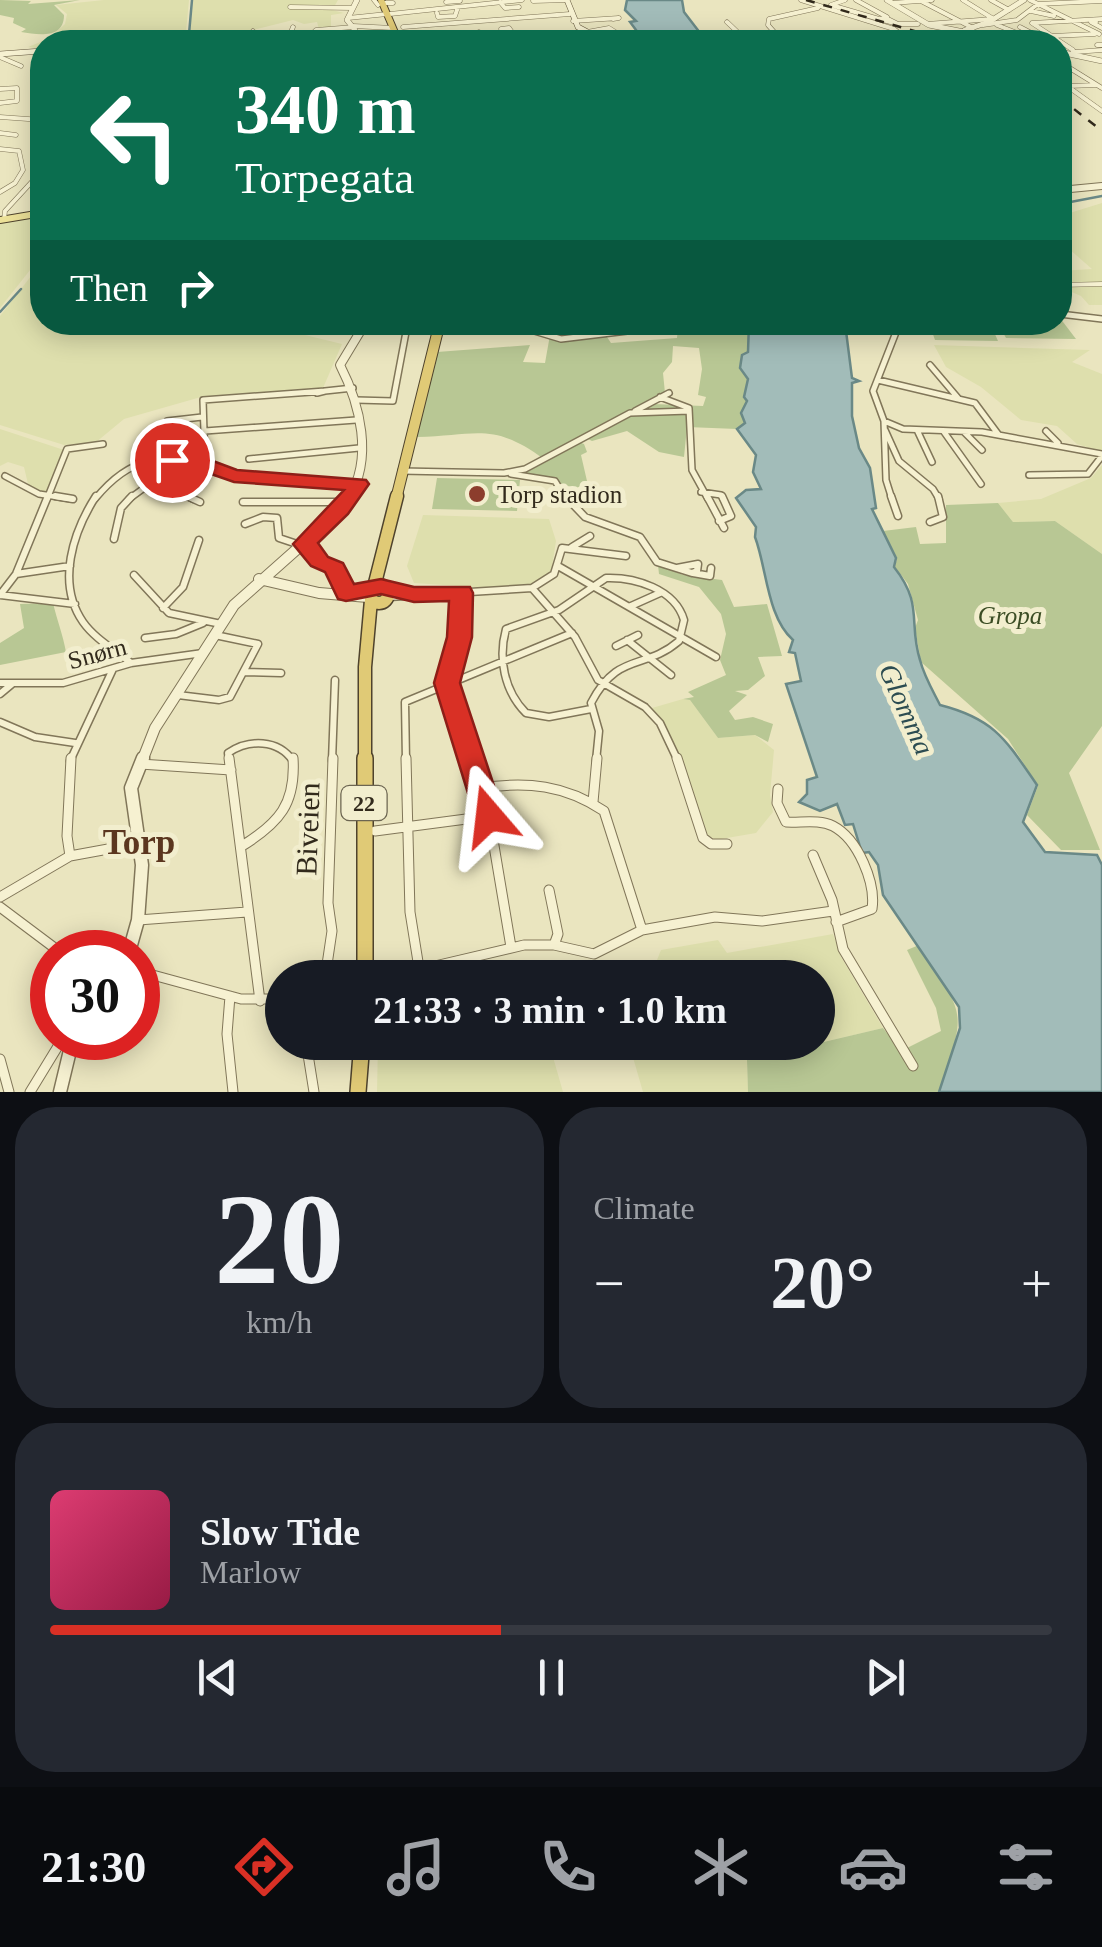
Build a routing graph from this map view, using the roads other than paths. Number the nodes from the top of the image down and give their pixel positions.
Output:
1 (357, 0) edge
2 (477, 0) edge
3 (522, 0) edge
4 (567, 0) edge
5 (801, 0) edge
6 (846, 0) edge
7 (856, 0) edge
8 (920, 0) edge
9 (932, 0) edge
10 (963, 0) edge
11 (991, 0) edge
12 (1024, 0) edge
13 (499, 1) edge
14 (533, 1) edge
15 (548, 1) edge
16 (889, 1) edge
17 (1090, 1) edge
18 (384, 2) edge
19 (438, 2) edge
20 (446, 2) edge
21 (1051, 2) edge
22 (1043, 4) junction
23 (1102, 4) edge
24 (471, 5) junction
25 (290, 7) dead end
26 (518, 7) dead end
27 (819, 7) junction
28 (352, 8) junction
29 (444, 8) junction
30 (459, 9) edge
31 (1008, 10) junction
32 (449, 11) dead end
33 (1030, 11) junction
34 (544, 12) dead end
35 (982, 12) junction
36 (970, 13) dead end
37 (393, 14) junction
38 (570, 14) junction
39 (1054, 16) dead end
40 (438, 17) dead end
41 (853, 17) junction
42 (348, 18) junction
43 (886, 18) junction
44 (614, 19) dead end
45 (877, 19) junction
46 (1072, 19) junction
47 (478, 20) junction
48 (573, 20) junction
49 (842, 21) dead end
50 (960, 21) junction
51 (728, 22) dead end
52 (995, 22) junction
53 (898, 24) junction
54 (918, 24) dead end
55 (928, 24) junction
56 (1065, 24) dead end
57 (354, 26) junction
58 (1034, 26) junction
59 (1101, 26) edge
60 (294, 27) dead end
61 (403, 27) dead end
62 (501, 28) dead end
63 (973, 28) junction
64 (1020, 28) dead end
65 (293, 30) edge
66 (316, 30) edge
67 (354, 30) edge
68 (388, 30) joint
69 (510, 30) edge
70 (584, 30) edge
71 (736, 30) edge
72 (772, 30) edge
73 (895, 30) edge
74 (936, 30) edge
75 (952, 30) edge
76 (966, 30) edge
77 (1012, 30) edge
78 (1025, 30) edge
79 (1041, 30) edge
80 (1078, 30) dead end
81 (1072, 31) edge
82 (1072, 31) edge
83 (1100, 47) edge
84 (30, 52) edge
85 (1074, 53) joint
86 (0, 55) edge
87 (1102, 65) edge
88 (21, 66) dead end
89 (1072, 69) edge
90 (1072, 86) edge
91 (1101, 86) edge
92 (0, 89) edge
93 (1072, 89) edge
94 (1102, 98) edge
95 (1087, 99) junction
96 (0, 103) edge
97 (1102, 111) edge
98 (0, 117) edge
99 (30, 119) edge
100 (0, 133) edge
101 (16, 136) dead end
102 (0, 149) edge
103 (30, 183) edge
104 (1102, 186) edge
105 (1072, 189) edge
106 (0, 192) edge
107 (30, 215) edge
108 (2, 220) edge
109 (1102, 284) edge
110 (1072, 285) edge
111 (1072, 315) edge
112 (1102, 318) edge
113 (359, 335) edge
114 (405, 335) edge
115 (436, 335) edge
116 (548, 335) edge
117 (594, 335) edge
118 (895, 335) edge
119 (930, 365) dead end
120 (878, 380) junction
121 (354, 388) junction
122 (669, 393) dead end
123 (660, 398) junction
124 (959, 399) junction
125 (356, 400) junction
126 (688, 411) junction
127 (630, 414) junction
128 (202, 417) junction
129 (356, 420) junction
130 (884, 425) junction
131 (918, 430) junction
132 (205, 431) junction
133 (944, 431) junction
134 (963, 431) junction
135 (1046, 431) dead end
136 (998, 434) junction
137 (104, 444) dead end
138 (1059, 444) junction
139 (360, 448) junction
140 (982, 450) dead end
141 (1102, 455) edge
142 (249, 459) dead end
143 (160, 460) junction
144 (172, 460) junction
145 (932, 462) dead end
146 (201, 464) junction
147 (401, 471) junction
148 (504, 473) junction
149 (5, 476) dead end
150 (1029, 476) dead end
151 (195, 479) dead end
152 (153, 481) junction
153 (358, 484) junction
154 (981, 484) dead end
155 (702, 492) junction
156 (48, 496) junction
157 (74, 499) dead end
158 (200, 502) dead end
159 (243, 502) dead end
160 (348, 502) junction
161 (898, 516) dead end
162 (719, 521) junction
163 (930, 522) dead end
164 (245, 524) dead end
165 (724, 528) dead end
166 (590, 536) dead end
167 (114, 539) dead end
168 (199, 540) dead end
169 (303, 545) junction
170 (571, 548) junction
171 (626, 556) dead end
172 (70, 566) junction
173 (558, 566) junction
174 (712, 568) dead end
175 (16, 574) junction
176 (134, 575) dead end
177 (259, 579) junction
178 (594, 586) junction
179 (532, 588) junction
180 (661, 592) junction
181 (462, 593) junction
182 (348, 594) junction
183 (379, 594) junction
184 (0, 595) edge
185 (75, 604) junction
186 (630, 606) junction
187 (163, 608) junction
188 (554, 612) junction
189 (204, 622) junction
190 (222, 624) junction
191 (572, 633) junction
192 (216, 635) junction
193 (638, 635) dead end
194 (682, 636) junction
195 (145, 638) dead end
196 (628, 640) junction
197 (616, 646) dead end
198 (204, 653) junction
199 (716, 657) dead end
200 (646, 658) junction
201 (500, 662) junction
202 (131, 664) junction
203 (114, 668) junction
204 (244, 672) junction
205 (281, 673) dead end
206 (671, 675) dead end
207 (335, 680) dead end
208 (603, 682) junction
209 (0, 683) edge
210 (14, 683) junction
211 (447, 683) junction
212 (0, 694) edge
213 (177, 695) junction
214 (591, 709) junction
215 (0, 722) edge
216 (75, 743) junction
217 (139, 763) junction
218 (232, 770) junction
219 (482, 788) junction
220 (778, 789) dead end
221 (592, 802) junction
222 (489, 816) junction
223 (408, 827) junction
224 (375, 831) dead end
225 (141, 843) junction
226 (728, 844) dead end
227 (242, 846) junction
228 (814, 854) dead end
229 (70, 856) junction
230 (549, 890) dead end
231 (0, 897) edge
232 (0, 907) edge
233 (247, 912) junction
234 (834, 916) junction
235 (138, 920) junction
236 (31, 930) edge
237 (135, 930) edge
238 (642, 930) junction
239 (554, 945) junction
240 (511, 946) junction
241 (328, 960) edge
242 (365, 960) edge
243 (418, 960) edge
244 (452, 960) edge
245 (160, 976) edge
246 (230, 996) junction
247 (260, 1001) junction
248 (265, 1001) edge
249 (0, 1059) edge
250 (49, 1060) edge
251 (68, 1060) edge
252 (309, 1060) edge
253 (361, 1060) edge
254 (913, 1066) dead end
255 (9, 1092) edge
256 (30, 1092) edge
257 (60, 1092) edge
258 (232, 1092) edge
259 (314, 1092) edge
260 (358, 1092) edge

1 - 28 street
2 - 30 street
3 - 13 street
4 - 15 street
4 - 38 street
5 - 27 street
6 - 45 street
7 - 43 street
8 - 9 street
8 - 16 street
8 - 50 street
10 - 35 street
11 - 31 street
12 - 22 street
12 - 31 street
13 - 24 street
13 - 26 street
14 - 15 street
15 - 34 street
16 - 55 street
17 - 21 street
17 - 23 street
18 - 37 highway
19 - 29 street
20 - 30 street
21 - 22 street
22 - 33 street
22 - 46 street
24 - 30 street
24 - 47 street
25 - 28 street
27 - 41 street
27 - 72 street
28 - 42 street
29 - 30 street
29 - 37 street
30 - 32 street
30 - 40 street
31 - 52 street
33 - 39 street
33 - 52 street
35 - 36 street
35 - 52 street
37 - 42 street
37 - 68 highway
38 - 47 street
38 - 48 street
41 - 49 street
41 - 73 street
42 - 57 street
43 - 45 street
43 - 53 street
44 - 48 street
45 - 53 street
46 - 58 street
46 - 59 street
46 - 59 street
47 - 61 street
48 - 70 street
50 - 52 street
50 - 55 street
50 - 63 street
51 - 71 street
52 - 63 street
52 - 77 street
53 - 54 street
55 - 74 street
55 - 75 street
56 - 58 street
57 - 66 street
57 - 67 street
57 - 68 street
58 - 79 street
59 - 81 street
60 - 65 street
62 - 69 street
63 - 76 street
64 - 78 street
80 - 82 street
83 - 85 street
84 - 86 street
85 - 87 street
86 - 88 street
89 - 91 street
90 - 91 street
92 - 96 street
93 - 95 street
94 - 95 street
95 - 97 street
98 - 99 street
100 - 101 street
102 - 106 street
103 - 108 street
104 - 105 street
107 - 108 main road
109 - 110 street
111 - 112 street
113 - 121 street
114 - 125 street
115 - 147 highway, 22
116 - 117 street
118 - 120 street
119 - 124 street
120 - 124 street
120 - 130 street
121 - 125 street
121 - 128 street
122 - 123 street
123 - 126 street
123 - 127 street
124 - 136 street
125 - 129 street
126 - 127 street
126 - 155 street
127 - 148 street
128 - 132 street
128 - 143 street
129 - 132 street
129 - 139 street
130 - 131 street
130 - 161 street
130 - 163 street
131 - 133 street
131 - 145 street
132 - 146 street
133 - 134 street
133 - 154 street
134 - 136 street
134 - 140 street
135 - 138 street
136 - 138 street
137 - 156 street
138 - 141 street
139 - 142 street
139 - 153 street
141 - 150 street
143 - 144 street
143 - 172 street
144 - 146 street
144 - 152 street
146 - 151 street
146 - 153 street
147 - 148 street
147 - 183 highway, 22
148 - 174 street
149 - 156 street
152 - 158 street
152 - 167 street
153 - 160 street
155 - 162 street
155 - 162 street
156 - 157 street
156 - 175 street
159 - 160 street
160 - 169 street
162 - 165 street
164 - 169 street
166 - 170 street
168 - 187 street
169 - 177 street
169 - 182 street
170 - 171 street
170 - 173 street
172 - 175 street
172 - 185 street
173 - 178 street
173 - 179 street
175 - 184 street
176 - 187 street
177 - 182 street
177 - 190 street
178 - 180 street
178 - 186 street
178 - 188 street
179 - 181 street
179 - 188 street
180 - 186 street
180 - 194 street
181 - 183 street
181 - 211 street
182 - 183 street
183 - 242 highway, 22
184 - 185 street
185 - 202 street
186 - 194 street
187 - 189 street
188 - 191 street
188 - 201 street
189 - 190 street
189 - 195 street
190 - 192 street
191 - 201 street
191 - 208 street
192 - 198 street
192 - 204 street
193 - 196 street
194 - 199 street
194 - 200 street
196 - 197 street
196 - 200 street
198 - 202 street, Snørn
198 - 213 street
200 - 206 street
200 - 208 street
201 - 211 street
201 - 214 street
202 - 203 street, Snørn
203 - 210 street, Snørn
203 - 216 street
204 - 205 street
204 - 213 street
207 - 241 street, Biveien
208 - 214 street
208 - 226 street
209 - 210 street, Snørn
210 - 212 street
211 - 219 street
211 - 223 street
213 - 217 street
214 - 221 street
215 - 216 street
216 - 229 street
217 - 218 street
217 - 225 street
218 - 227 street
218 - 227 street
219 - 221 street
219 - 222 street
220 - 234 street
221 - 238 street
222 - 223 street
222 - 240 street
223 - 224 street
223 - 243 street
225 - 229 street
225 - 235 street
227 - 233 street
228 - 234 street
229 - 231 street
230 - 239 street
232 - 236 street
233 - 235 street
233 - 247 street
234 - 238 street
234 - 254 street
235 - 237 street
238 - 239 street
239 - 240 street
240 - 244 street
245 - 246 street
246 - 247 street
246 - 258 street
247 - 248 street
249 - 255 street
250 - 256 street
251 - 257 street
252 - 259 street
253 - 260 highway

